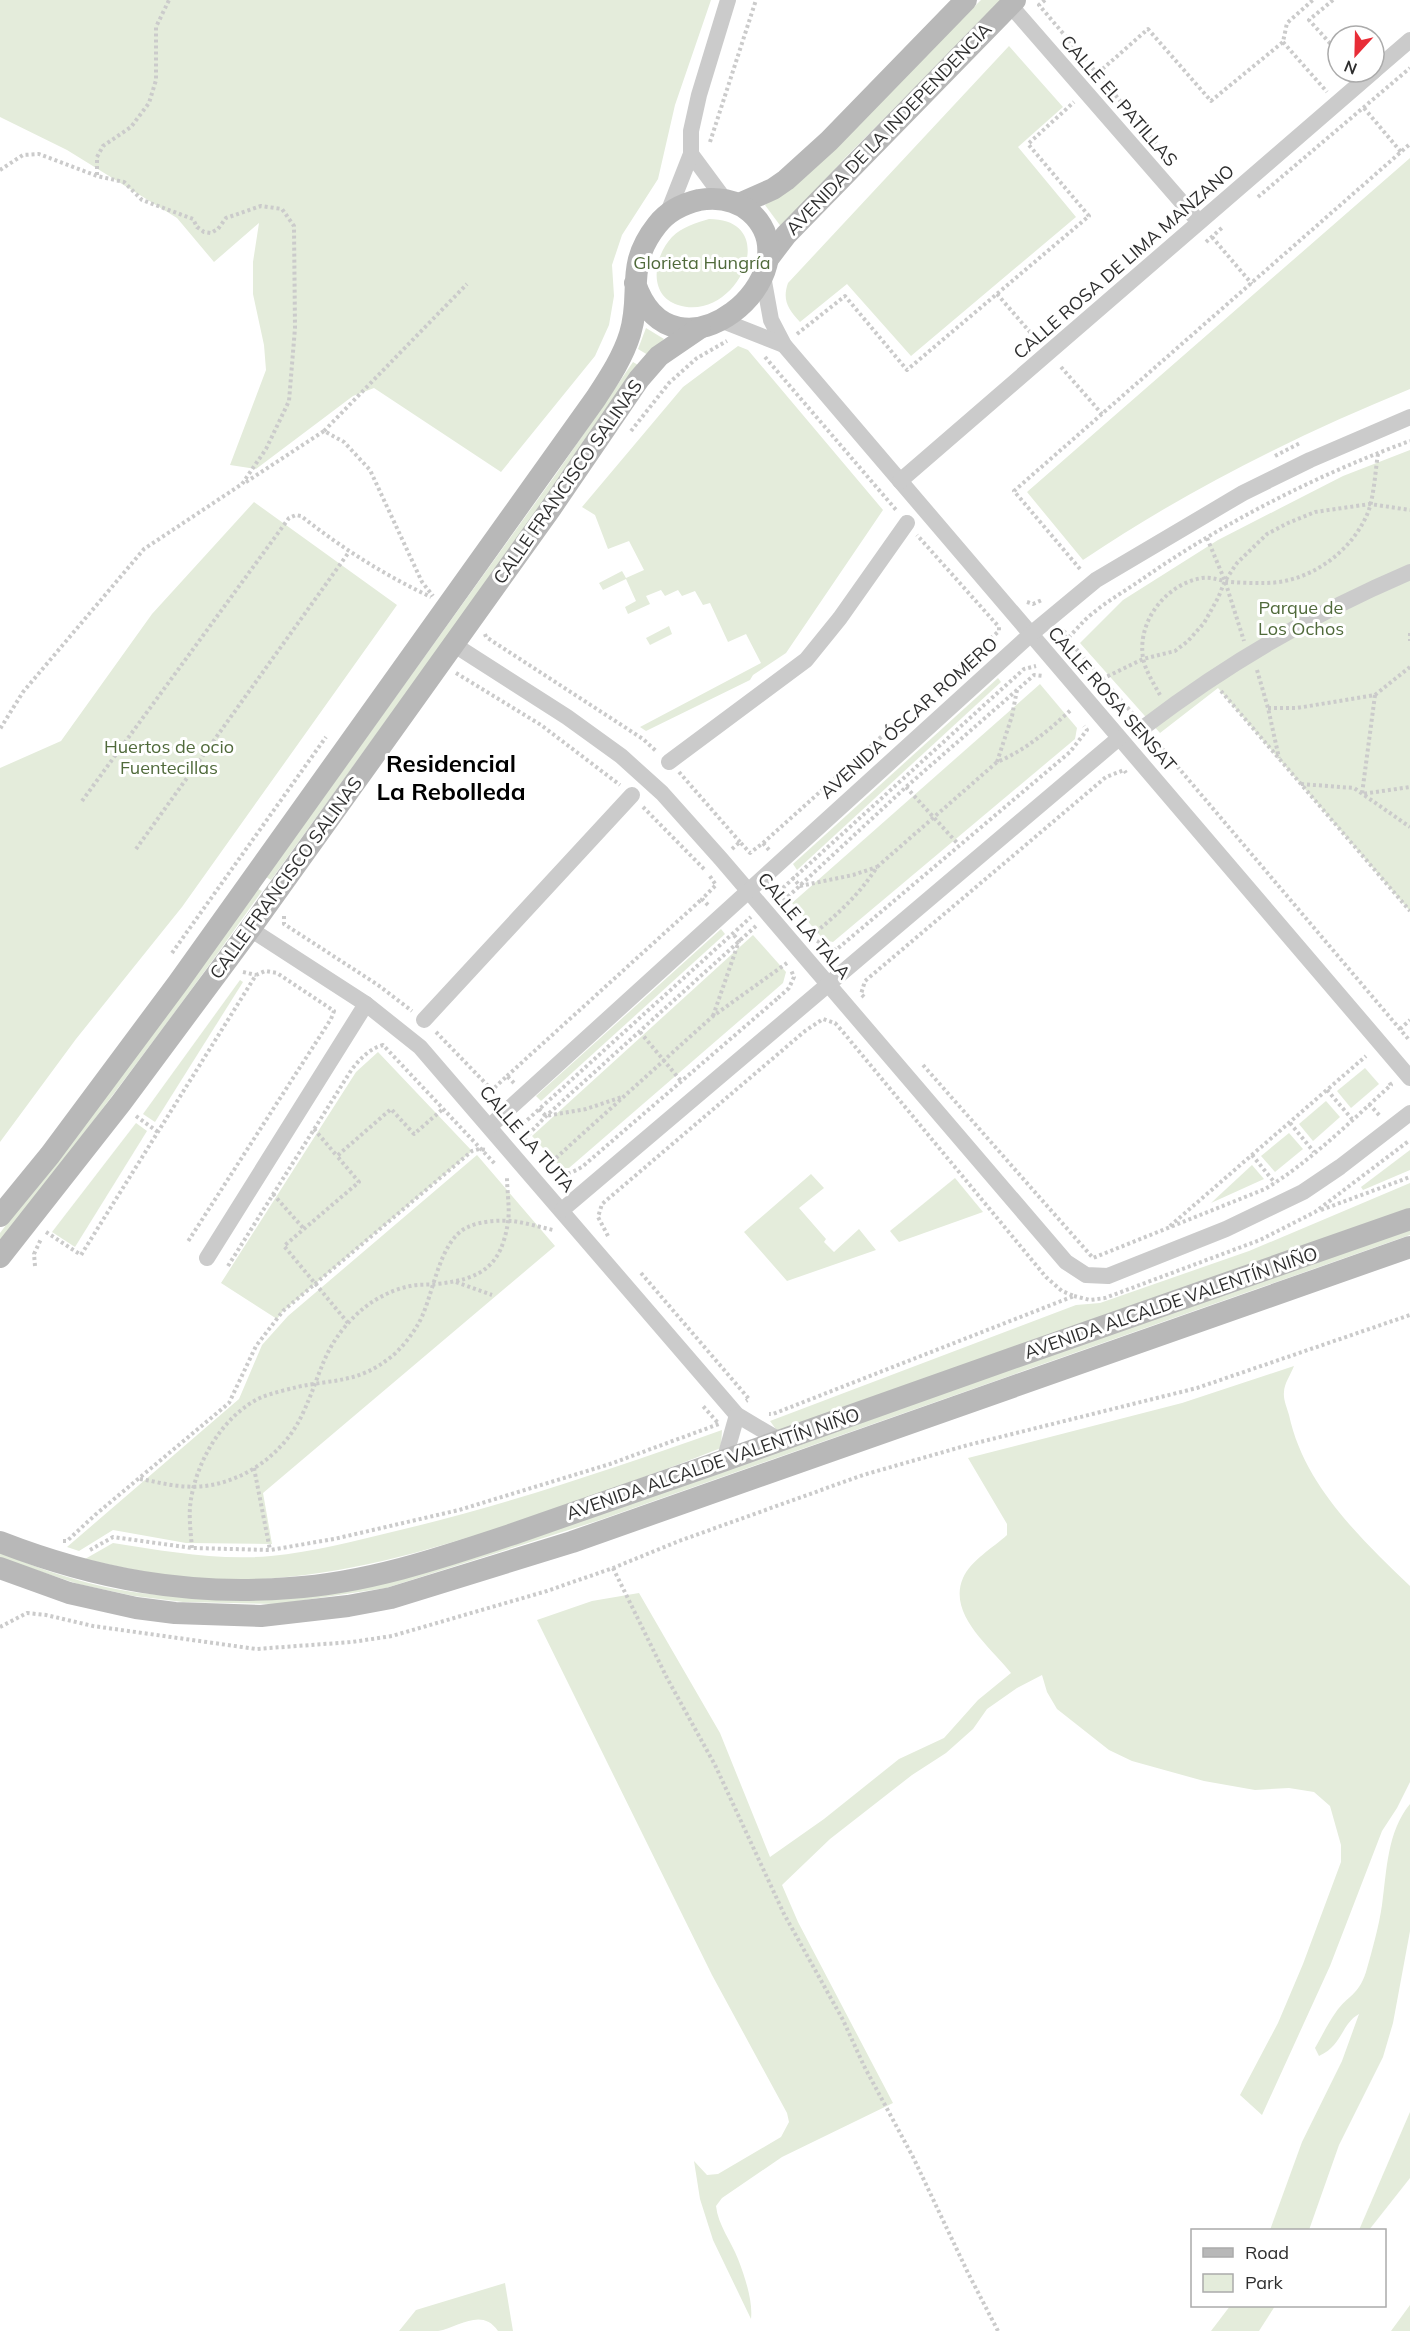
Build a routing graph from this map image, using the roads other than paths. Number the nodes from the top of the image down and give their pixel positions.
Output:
1 (728, 0) edge
2 (966, 0) edge
3 (1013, 2) edge
4 (1410, 40) edge
5 (1386, 61) edge
6 (1360, 84) edge
7 (699, 153) junction
8 (732, 202) junction
9 (667, 215) junction
10 (1199, 222) junction
11 (765, 268) junction
12 (635, 283) junction
13 (700, 328) junction
14 (728, 329) junction
15 (784, 345) junction
16 (1410, 417) edge
17 (900, 481) junction
18 (907, 523) road end
19 (1410, 572) edge
20 (1031, 634) junction
21 (453, 644) junction
22 (1144, 727) road end
23 (1119, 738) junction
24 (669, 762) road end
25 (632, 795) road end
26 (748, 891) junction
27 (250, 929) junction
28 (828, 984) junction
29 (366, 1004) junction
30 (423, 1020) dead end
31 (1410, 1078) edge
32 (1410, 1113) edge
33 (490, 1126) junction
34 (561, 1210) junction
35 (0, 1216) edge
36 (1410, 1219) edge
37 (1410, 1246) edge
38 (0, 1257) edge
39 (207, 1258) dead end
40 (734, 1412) junction
41 (781, 1441) junction
42 (724, 1461) junction
43 (0, 1542) edge
44 (0, 1568) edge

1 - 7 street
2 - 8 main road, AVENIDA DE LA INDEPENDENCIA
3 - 10 street, CALLE EL PATILLAS
3 - 11 main road, AVENIDA DE LA INDEPENDENCIA
4 - 5 street, CALLE ROSA DE LIMA MANZANO
6 - 10 street, CALLE ROSA DE LIMA MANZANO
7 - 8 street
7 - 9 street
8 - 9 main road
8 - 11 main road
9 - 12 main road
10 - 17 street, CALLE ROSA DE LIMA MANZANO
11 - 14 main road
11 - 15 street, CALLE ROSA SENSAT
12 - 13 main road
12 - 35 main road, CALLE FRANCISCO SALINAS
13 - 14 main road
13 - 21 main road, CALLE FRANCISCO SALINAS
14 - 15 street, CALLE ROSA SENSAT
15 - 17 street, CALLE ROSA SENSAT
16 - 20 street, AVENIDA ÓSCAR ROMERO
17 - 20 street, CALLE ROSA SENSAT
18 - 24 street
19 - 22 street
20 - 23 street, CALLE ROSA SENSAT
20 - 26 street, AVENIDA ÓSCAR ROMERO
21 - 26 street, CALLE LA TALA
21 - 27 main road, CALLE FRANCISCO SALINAS
23 - 28 street
23 - 31 street, CALLE ROSA SENSAT
25 - 30 street
26 - 28 street, CALLE LA TALA
26 - 33 street, AVENIDA ÓSCAR ROMERO
27 - 29 street, CALLE LA TUTA
27 - 38 main road, CALLE FRANCISCO SALINAS
28 - 32 street, CALLE LA TALA
28 - 34 street
29 - 33 street, CALLE LA TUTA
29 - 39 street
33 - 34 street, CALLE LA TUTA
34 - 40 street, CALLE LA TUTA
36 - 41 main road, AVENIDA ALCALDE VALENTÍN NIÑO
37 - 44 main road, AVENIDA ALCALDE VALENTÍN NIÑO
40 - 41 street, CALLE LA TUTA
40 - 42 street
41 - 42 main road, AVENIDA ALCALDE VALENTÍN NIÑO
42 - 43 main road, AVENIDA ALCALDE VALENTÍN NIÑO

